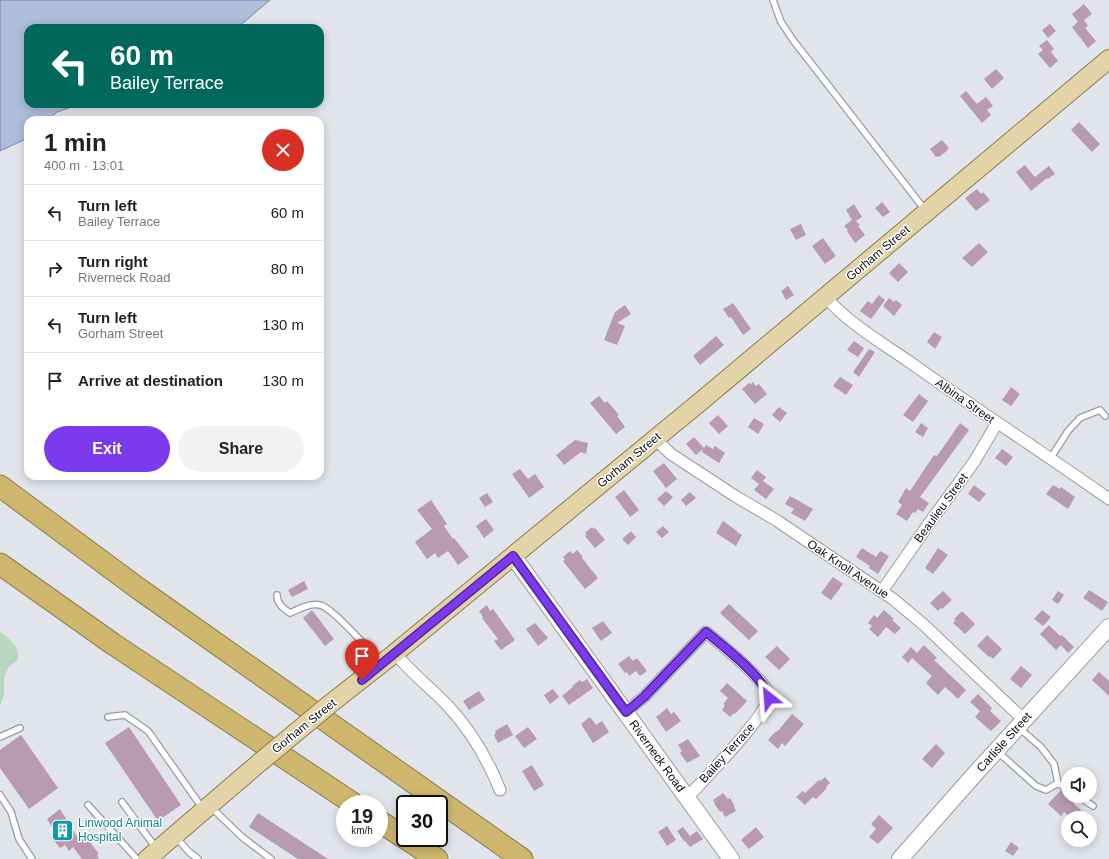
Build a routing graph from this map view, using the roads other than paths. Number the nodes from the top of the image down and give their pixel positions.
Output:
1 (773, 0) edge
2 (1109, 59) edge
3 (927, 212) junction
4 (825, 296) junction
5 (1104, 416) dead end
6 (997, 423) junction
7 (654, 439) junction
8 (1050, 458) junction
9 (0, 486) edge
10 (1109, 499) edge
11 (513, 556) junction
12 (0, 564) edge
13 (882, 591) junction
14 (277, 595) dead end
15 (1109, 627) edge
16 (389, 658) junction
17 (626, 712) junction
18 (108, 717) dead end
19 (1021, 723) junction
20 (20, 728) dead end
21 (0, 737) edge
22 (996, 750) junction
23 (1058, 783) junction
24 (1061, 785) edge
25 (500, 790) dead end
26 (0, 795) edge
27 (340, 795) edge
28 (687, 798) junction
29 (122, 802) dead end
30 (1088, 803) edge
31 (88, 805) dead end
32 (1093, 806) dead end
33 (207, 808) junction
34 (175, 836) junction
35 (419, 847) edge
36 (152, 855) edge
37 (32, 859) edge
38 (137, 859) edge
39 (198, 859) edge
40 (271, 859) edge
41 (437, 859) edge
42 (522, 859) edge
43 (731, 859) edge
44 (900, 859) edge

1 - 3 lane
2 - 3 main road, Gorham Street
3 - 4 main road, Gorham Street
4 - 6 street, Albina Street
4 - 7 main road, Gorham Street
5 - 8 lane
6 - 8 street, Albina Street
6 - 13 street, Beaulieu Street
7 - 11 main road, Gorham Street
7 - 13 street, Oak Knoll Avenue
8 - 10 street, Albina Street
9 - 42 highway
11 - 16 main road, Gorham Street
11 - 17 main road, Riverneck Road
12 - 27 highway
13 - 19 street, Oak Knoll Avenue
14 - 16 lane
15 - 19 main road, Carlisle Street
16 - 25 street
16 - 33 main road, Gorham Street, bridge
17 - 28 main road, Riverneck Road
17 - 28 street, Bailey Terrace
18 - 33 lane
19 - 22 main road, Carlisle Street
19 - 23 lane
20 - 21 lane
22 - 23 lane
22 - 44 main road, Carlisle Street
23 - 24 lane
26 - 37 lane
28 - 43 main road, Riverneck Road
29 - 36 lane
30 - 32 lane
31 - 38 lane
33 - 34 main road, Gorham Street
33 - 40 lane
34 - 36 main road, Gorham Street
34 - 39 lane
35 - 41 highway

